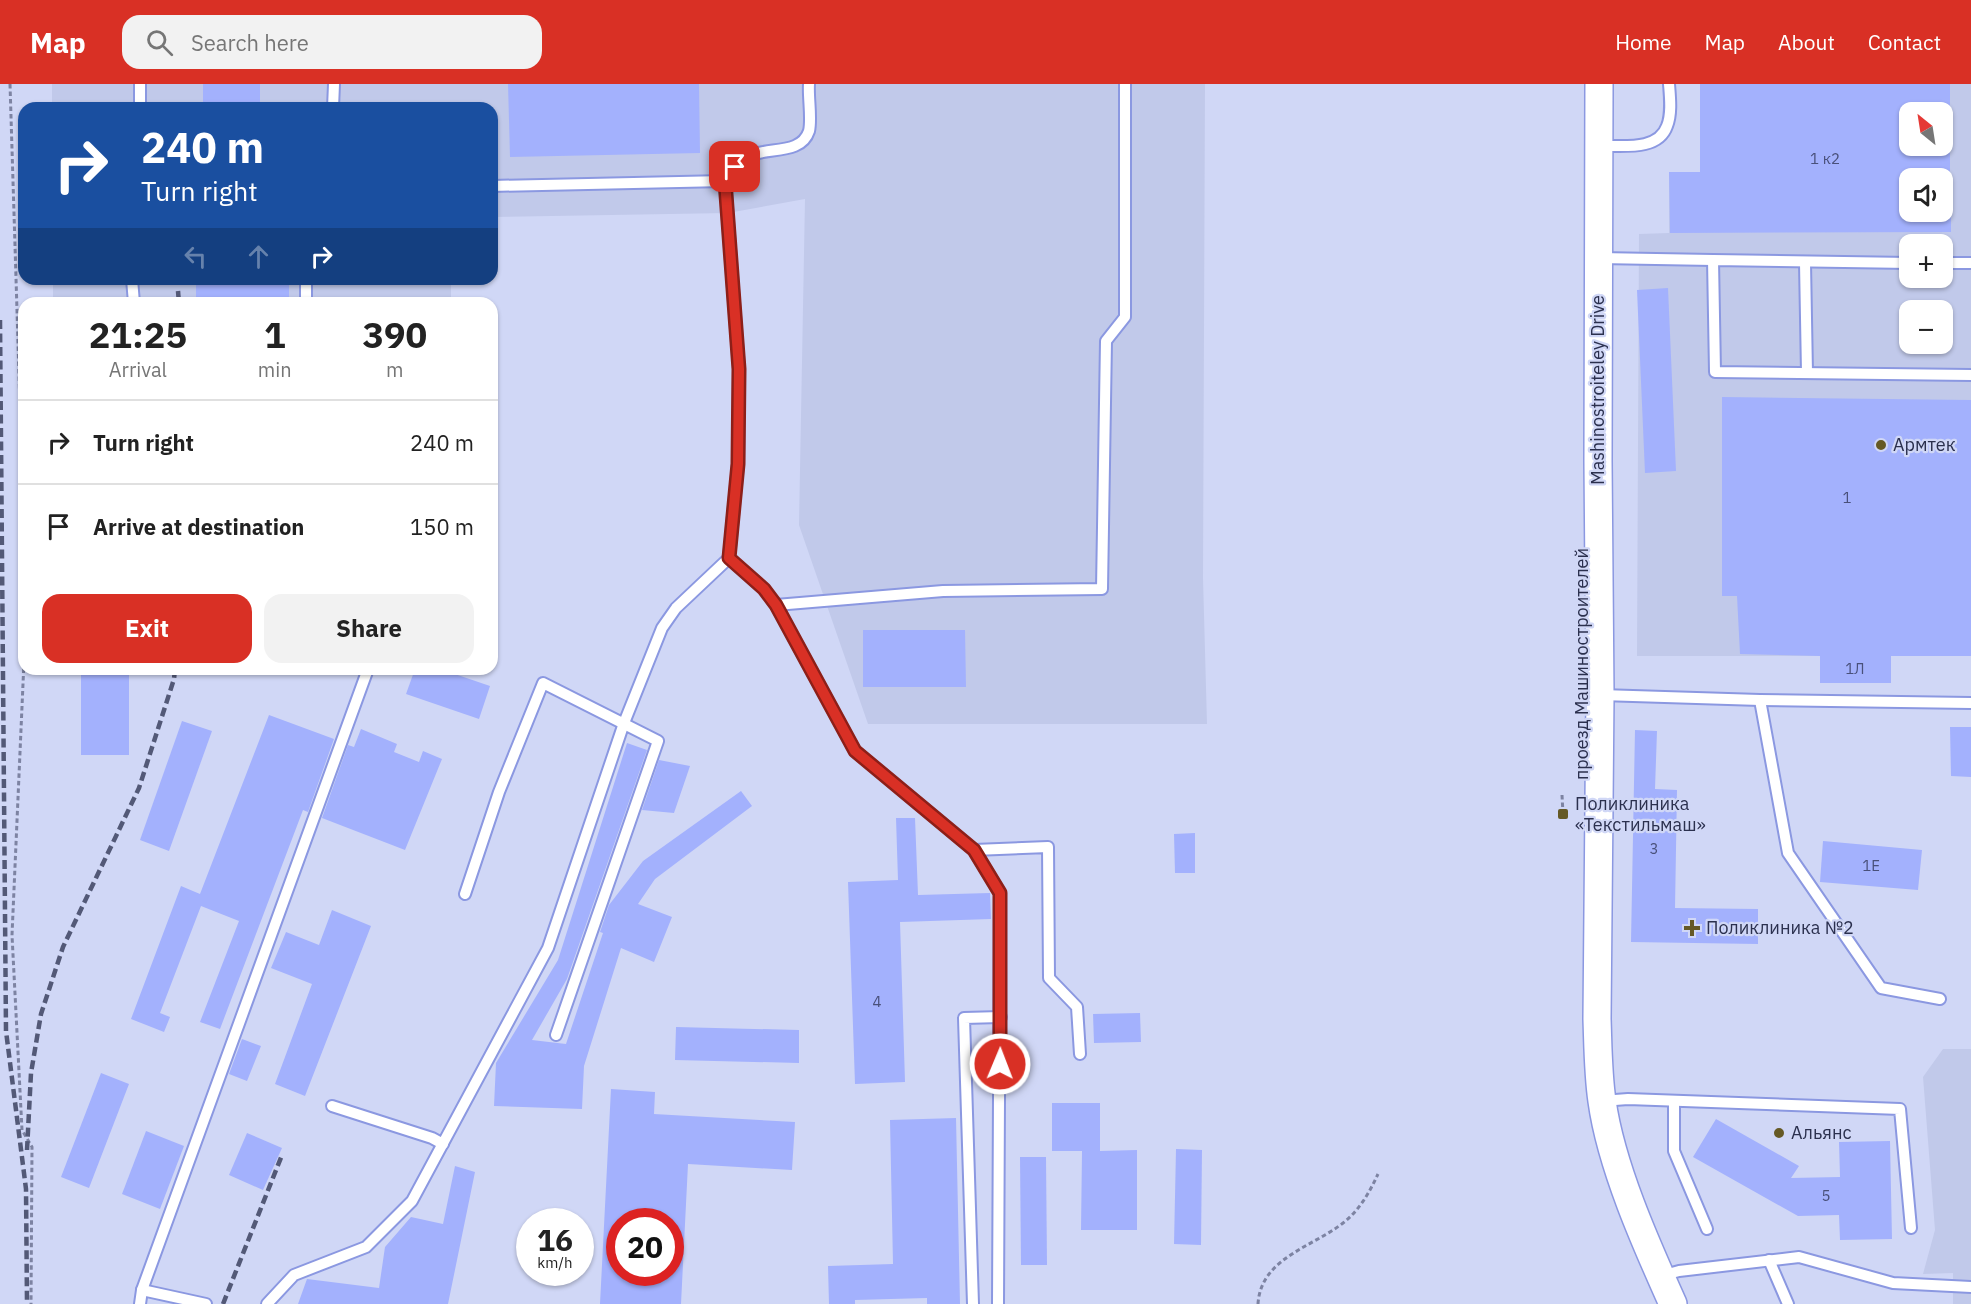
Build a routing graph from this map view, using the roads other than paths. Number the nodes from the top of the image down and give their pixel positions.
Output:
1 (140, 84) edge
2 (334, 84) edge
3 (809, 84) edge
4 (1125, 84) edge
5 (1582, 84) edge
6 (1599, 84) edge
7 (1670, 84) edge
8 (140, 102) edge
9 (333, 102) edge
10 (1599, 146) junction
11 (725, 181) junction
12 (498, 186) edge
13 (1590, 258) junction
14 (1713, 260) junction
15 (1805, 263) junction
16 (1899, 263) edge
17 (1953, 263) edge
18 (1971, 263) edge
19 (1807, 373) junction
20 (1971, 375) edge
21 (729, 558) junction
22 (776, 605) junction
23 (366, 675) edge
24 (1591, 695) junction
25 (1760, 700) junction
26 (1971, 703) edge
27 (624, 723) junction
28 (974, 850) junction
29 (465, 894) dead end
30 (1940, 999) dead end
31 (1001, 1017) junction
32 (556, 1035) dead end
33 (1080, 1054) dead end
34 (1602, 1101) junction
35 (1674, 1102) junction
36 (333, 1106) dead end
37 (442, 1144) junction
38 (1911, 1228) dead end
39 (1707, 1229) dead end
40 (1769, 1260) junction
41 (1660, 1277) junction
42 (1971, 1287) edge
43 (142, 1290) junction
44 (140, 1304) edge
45 (206, 1304) edge
46 (267, 1304) edge
47 (973, 1304) edge
48 (998, 1304) edge
49 (1653, 1304) edge
50 (1673, 1304) edge
51 (1788, 1304) edge

1 - 8 lane
2 - 9 lane
3 - 11 lane
4 - 22 lane
5 - 13 main road
6 - 10 main road, Mashinostroiteley Drive
7 - 10 lane
10 - 13 main road, Mashinostroiteley Drive
11 - 12 lane
11 - 21 lane
13 - 14 lane
13 - 24 main road, Mashinostroiteley Drive
14 - 15 lane
14 - 19 lane
15 - 16 lane
15 - 19 lane
17 - 18 lane
19 - 20 lane
21 - 22 lane
21 - 27 lane
22 - 28 lane
23 - 43 lane
24 - 25 lane
24 - 34 main road, проезд Машиностроителей
24 - 49 main road, проезд Машиностроителей
25 - 26 lane
25 - 30 lane
27 - 29 lane
27 - 32 lane
27 - 37 lane
28 - 31 lane
28 - 33 lane
31 - 47 lane
31 - 48 lane
34 - 35 lane
34 - 41 main road, проезд Машиностроителей
35 - 38 lane
35 - 39 lane
36 - 37 lane
37 - 46 lane
40 - 41 lane
40 - 42 lane
40 - 51 lane
41 - 50 main road, проезд Машиностроителей
43 - 44 lane
43 - 45 lane

